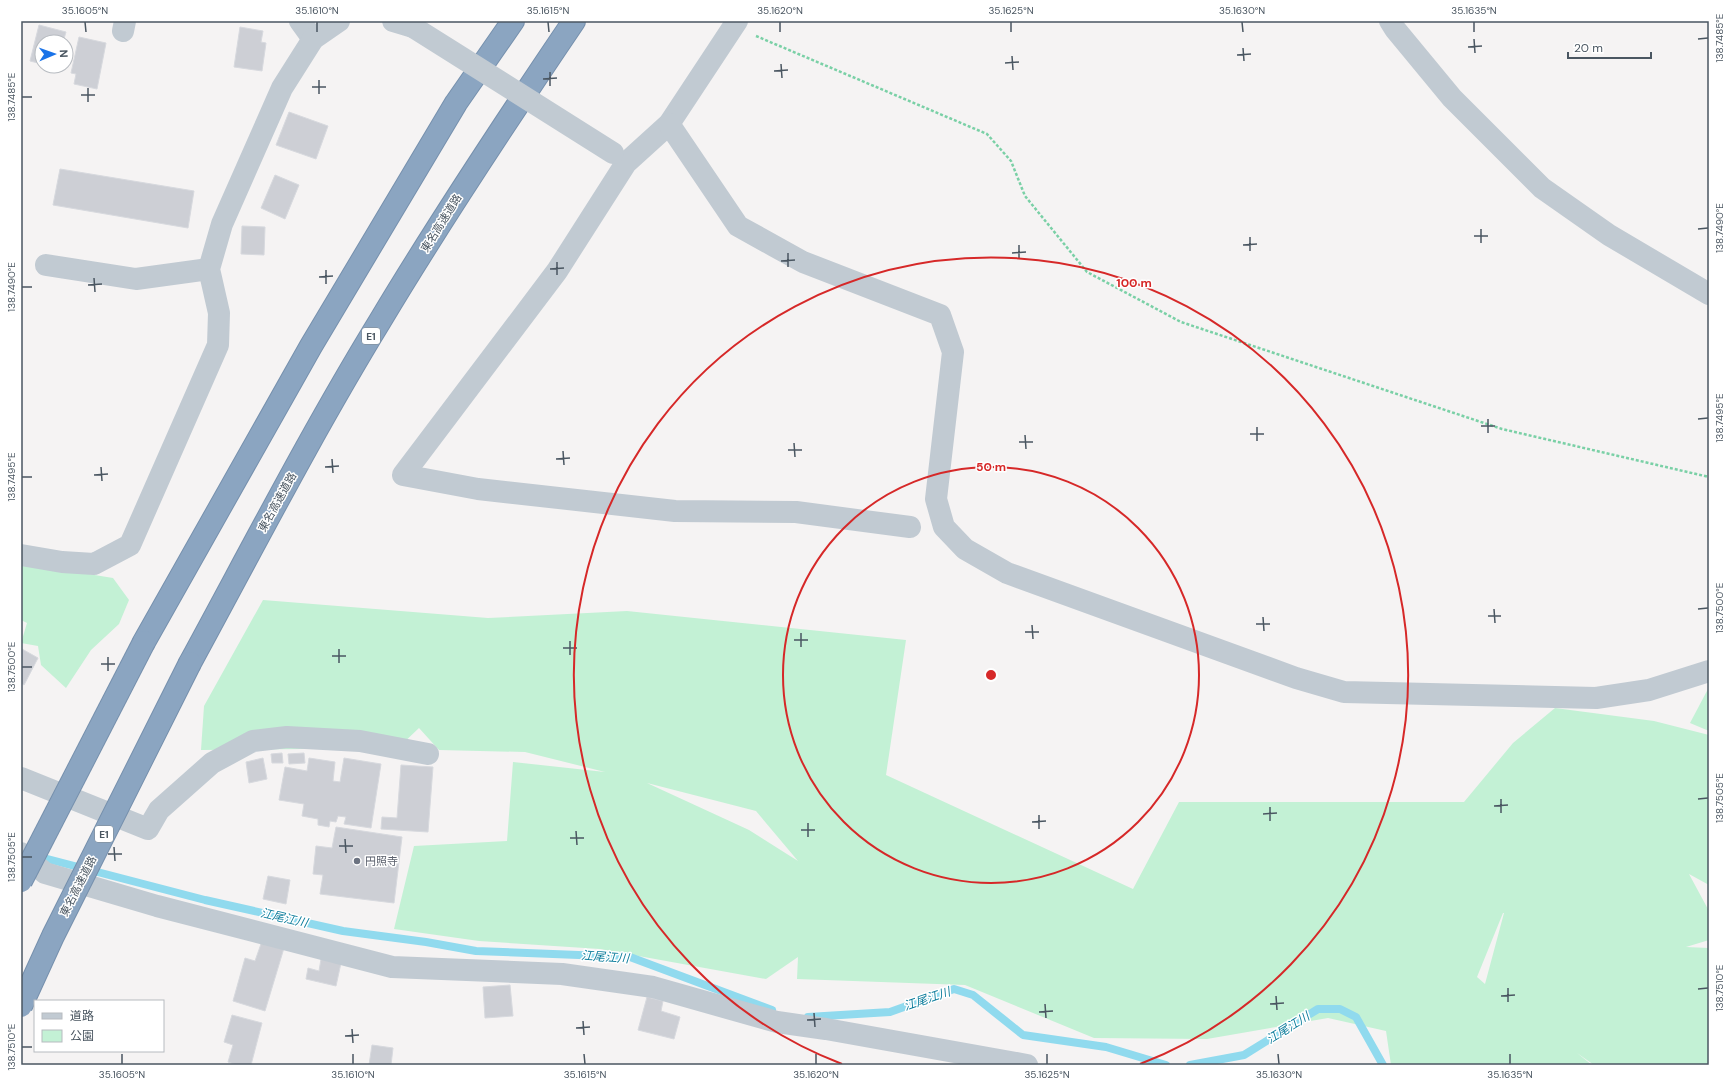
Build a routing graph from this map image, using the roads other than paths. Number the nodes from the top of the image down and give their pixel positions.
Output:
1 (300, 21) edge
2 (339, 21) edge
3 (513, 21) edge
4 (574, 21) edge
5 (1390, 21) edge
6 (403, 24) edge
7 (735, 24) edge
8 (313, 39) junction
9 (669, 124) junction
10 (619, 158) junction
11 (46, 265) dead end
12 (209, 269) junction
13 (1709, 294) edge
14 (910, 527) dead end
15 (21, 555) edge
16 (1709, 671) edge
17 (428, 754) dead end
18 (21, 778) edge
19 (24, 855) edge
20 (21, 881) edge
21 (21, 1006) edge
22 (1027, 1065) edge

1 - 8 street
2 - 8 street
3 - 20 highway, bridge
4 - 21 highway, 東名高速道路 / E1, bridge
5 - 13 street
6 - 10 street, bridge
7 - 9 street
8 - 12 street
9 - 10 street
9 - 16 street
10 - 14 street
11 - 12 street
12 - 15 street
17 - 18 street
19 - 22 street

